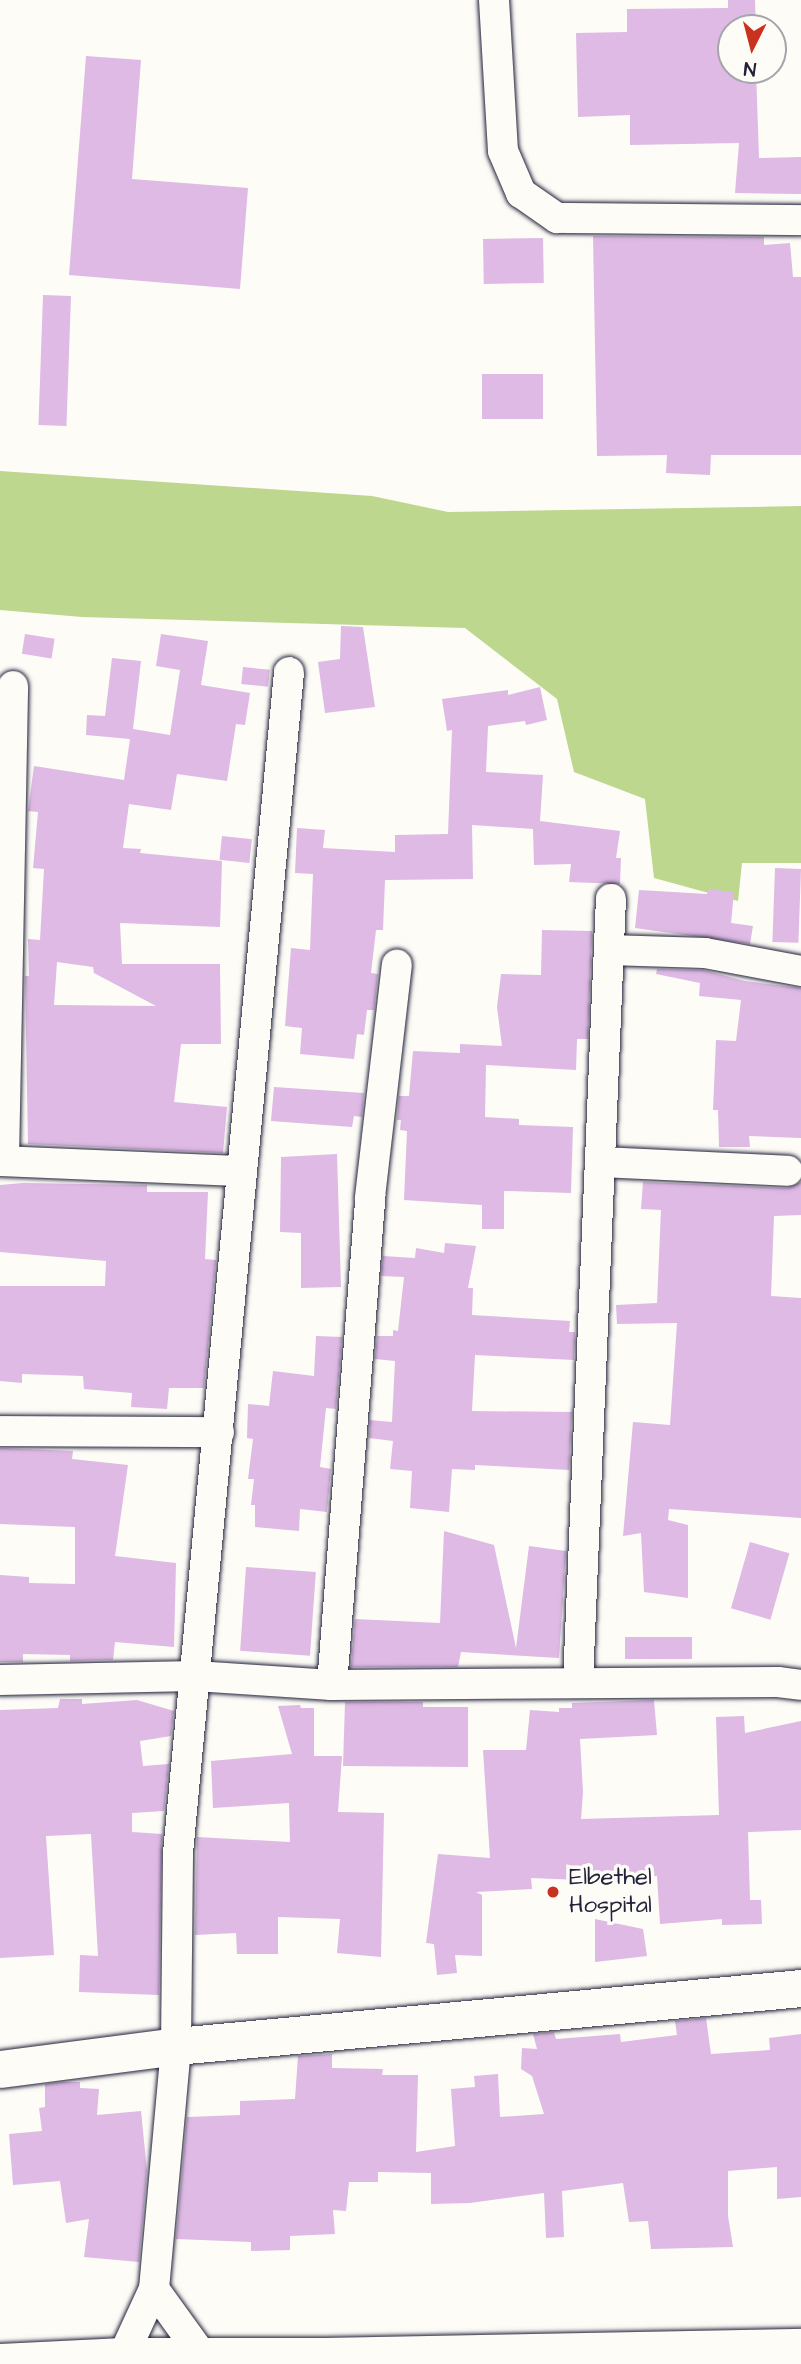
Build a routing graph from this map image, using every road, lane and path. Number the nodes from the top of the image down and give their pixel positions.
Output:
1 (494, 0) edge
2 (801, 220) edge
3 (289, 672) dead end
4 (13, 686) dead end
5 (611, 899) dead end
6 (609, 950) junction
7 (397, 965) dead end
8 (801, 971) edge
9 (2, 1160) edge
10 (600, 1162) junction
11 (241, 1171) junction
12 (788, 1171) dead end
13 (0, 1431) edge
14 (219, 1432) junction
15 (195, 1676) junction
16 (0, 1680) edge
17 (578, 1682) junction
18 (332, 1685) junction
19 (801, 1685) edge
20 (801, 1970) edge
21 (801, 1989) edge
22 (176, 2039) junction
23 (0, 2051) edge
24 (0, 2069) edge
25 (154, 2289) junction
26 (801, 2347) edge
27 (123, 2356) junction
28 (203, 2357) junction
29 (0, 2362) edge

1 - 2 street
3 - 11 street
4 - 9 street
5 - 6 street
6 - 8 street
6 - 10 street
7 - 18 street
9 - 11 street
10 - 12 street
10 - 17 street
11 - 14 street
13 - 14 street
14 - 15 street
15 - 16 street
15 - 18 street
15 - 22 street
17 - 18 street
17 - 19 street
20 - 22 main road
21 - 22 main road
22 - 23 main road
22 - 24 main road
22 - 25 street
25 - 27 street
25 - 28 street
26 - 28 main road
27 - 28 main road
27 - 29 main road

